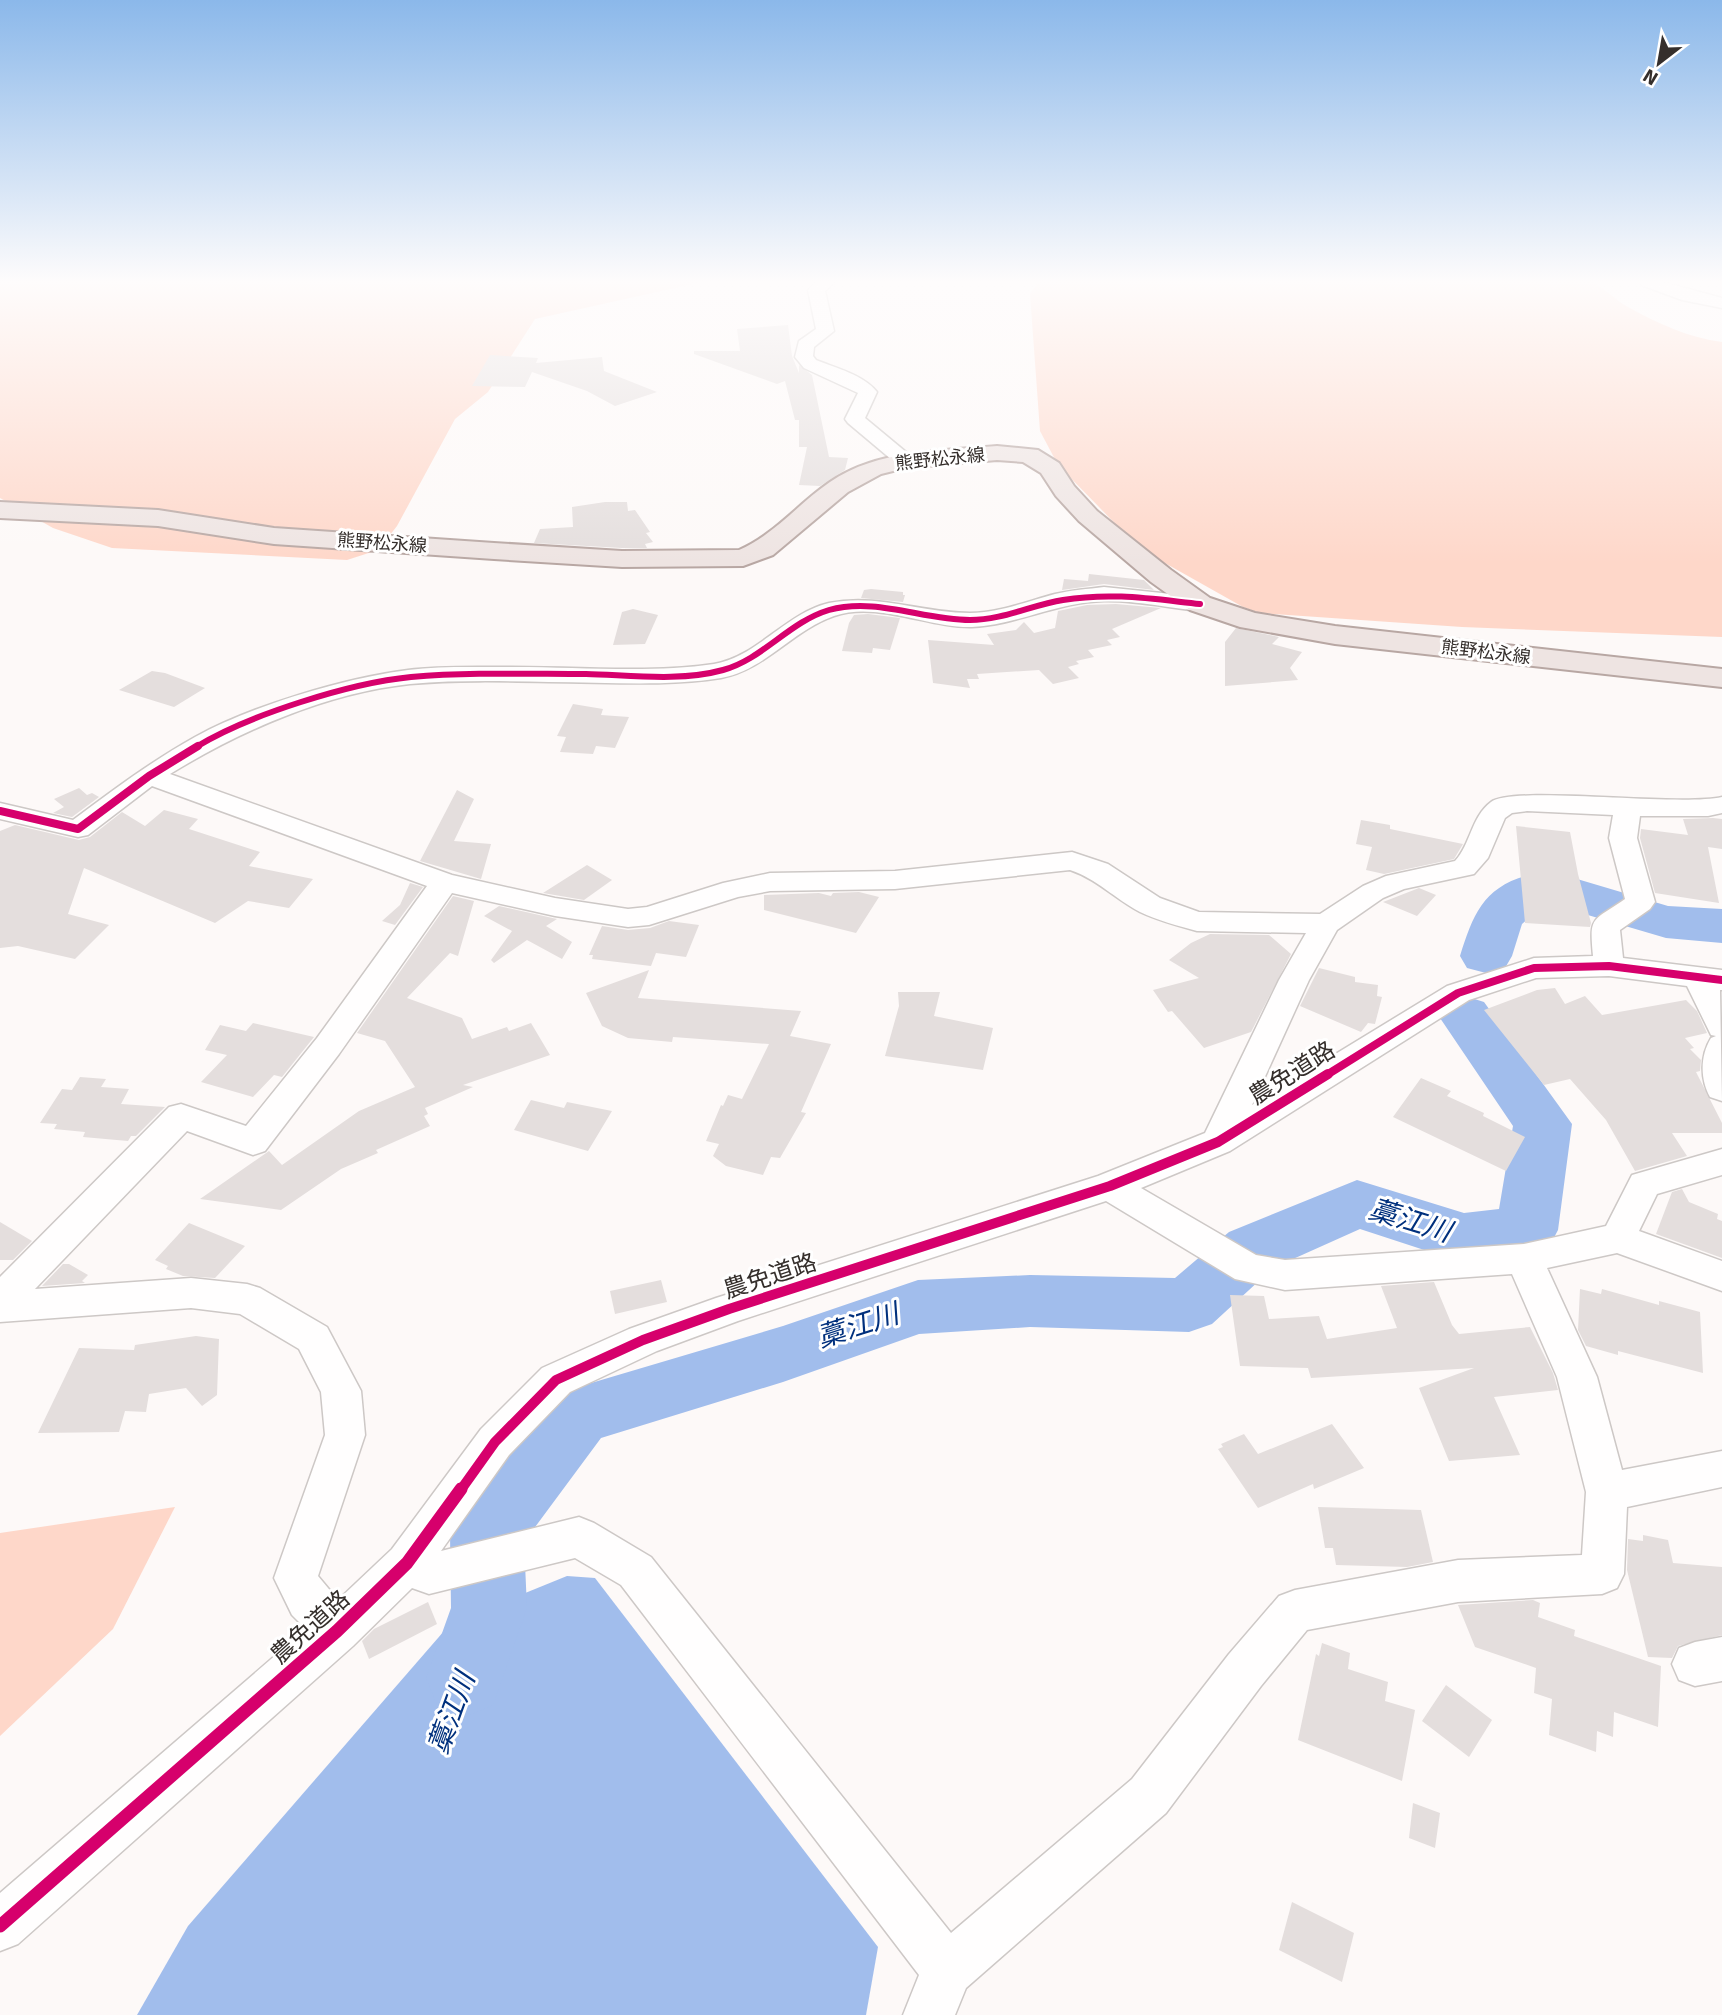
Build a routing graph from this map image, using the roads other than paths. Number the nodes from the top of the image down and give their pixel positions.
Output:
1 (839, 376) edge
2 (905, 461) junction
3 (0, 510) edge
4 (1200, 604) junction
5 (1722, 678) edge
6 (149, 776) junction
7 (1722, 805) edge
8 (1628, 808) junction
9 (0, 811) edge
10 (445, 882) junction
11 (1326, 924) junction
12 (1609, 966) junction
13 (1710, 979) edge
14 (1722, 1027) edge
15 (1722, 1045) edge
16 (1722, 1089) edge
17 (1218, 1142) junction
18 (1722, 1162) edge
19 (1110, 1186) junction
20 (1618, 1238) junction
21 (1524, 1259) junction
22 (1722, 1276) edge
23 (0, 1301) edge
24 (0, 1307) edge
25 (1722, 1469) edge
26 (1607, 1492) junction
27 (407, 1563) junction
28 (337, 1631) junction
29 (0, 1926) edge
30 (938, 1993) edge

1 - 2 street
2 - 3 main road, 熊野松永線
2 - 4 main road, 熊野松永線
4 - 5 main road, 熊野松永線
4 - 6 street
6 - 9 street
6 - 10 street
7 - 8 street
8 - 11 street
8 - 12 street
10 - 11 street
10 - 23 street
11 - 17 street
12 - 13 street, 農免道路
12 - 17 street, 農免道路
13 - 14 street
15 - 16 street
17 - 19 street, 農免道路
18 - 20 street
19 - 21 street
19 - 27 street, 農免道路
20 - 21 street
20 - 22 street
21 - 26 street
24 - 28 street
25 - 26 street
26 - 30 street
27 - 28 street, 農免道路
27 - 30 street
28 - 29 street, 農免道路

